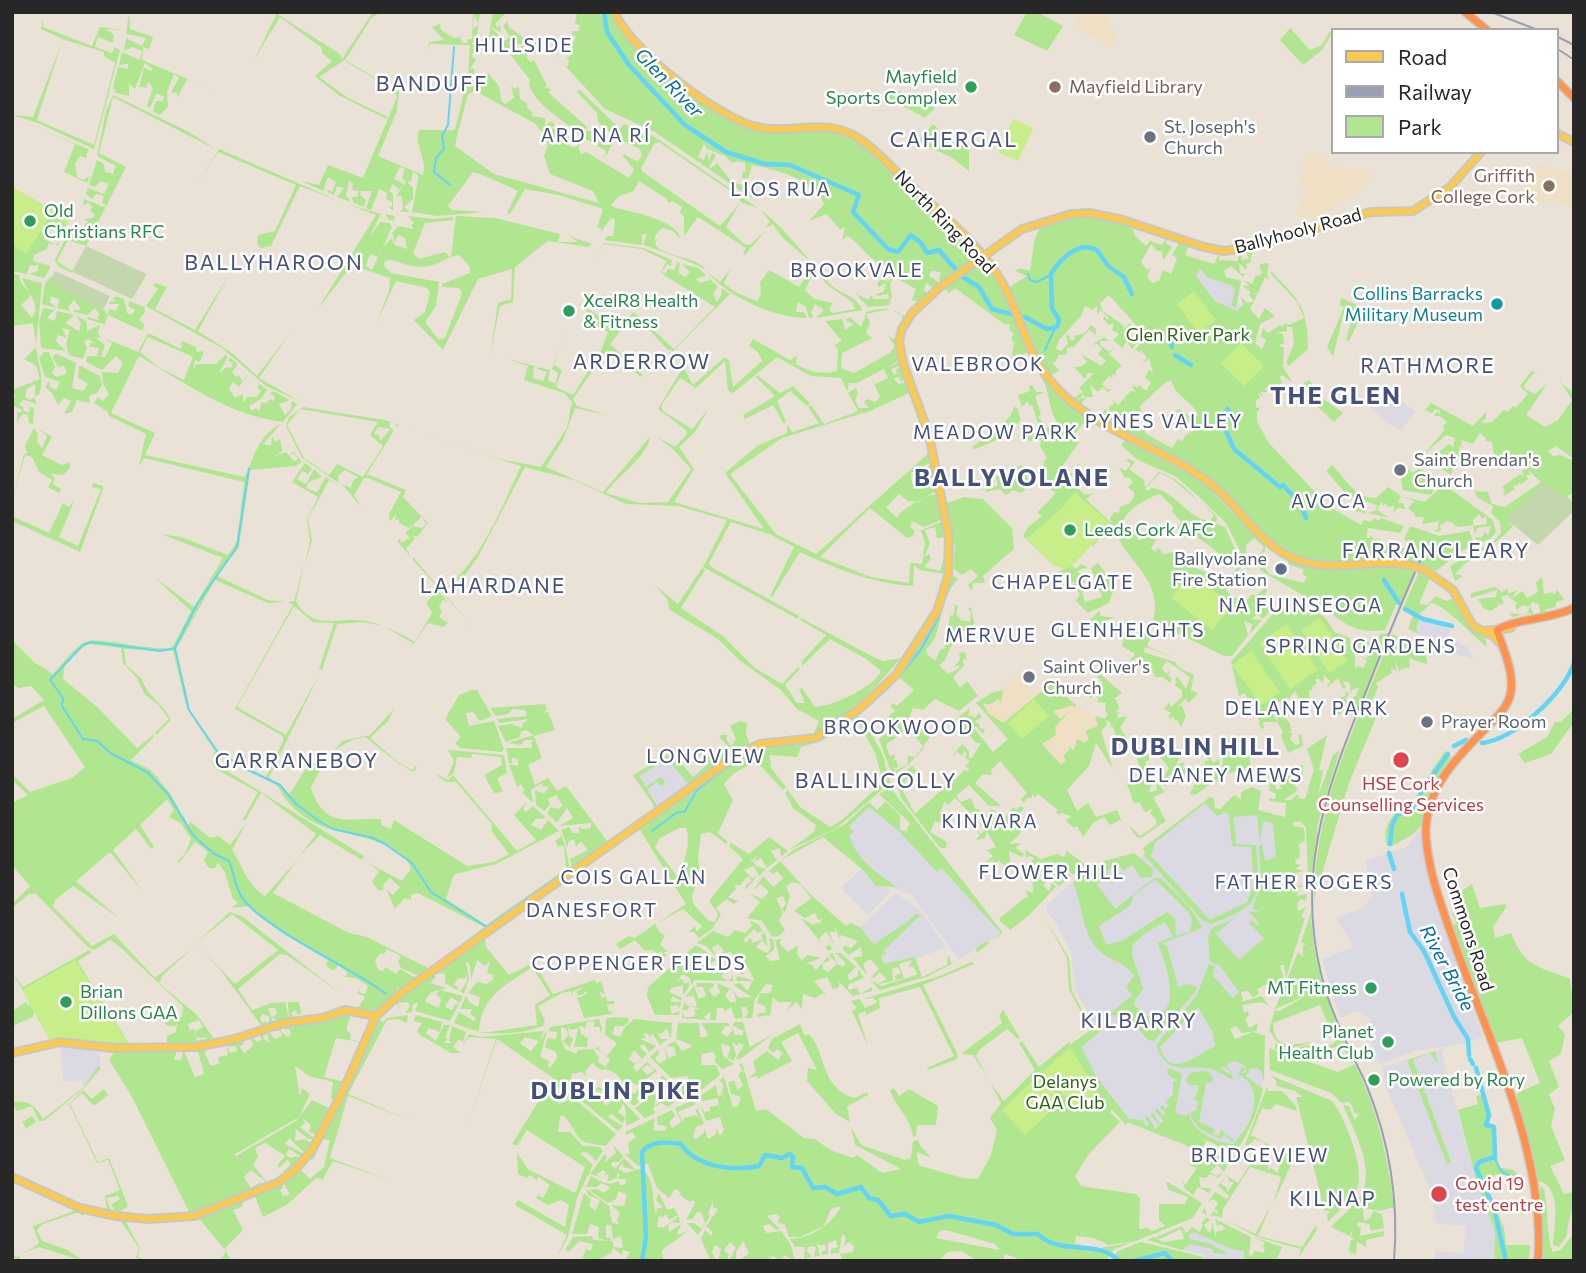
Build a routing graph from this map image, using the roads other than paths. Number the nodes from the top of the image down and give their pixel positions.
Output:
1 (615, 12) edge
2 (1465, 12) edge
3 (1485, 28) edge
4 (1558, 82) edge
5 (1574, 98) edge
6 (1558, 134) edge
7 (1574, 142) edge
8 (1479, 154) edge
9 (980, 259) junction
10 (1574, 608) edge
11 (1526, 622) junction
12 (1511, 628) junction
13 (1497, 630) junction
14 (1483, 631) junction
15 (1501, 642) junction
16 (376, 1016) junction
17 (12, 1053) edge
18 (12, 1177) edge
19 (1536, 1261) edge

1 - 9 main road, North Ring Road
2 - 3 highway
4 - 5 highway
6 - 7 main road
8 - 9 main road, Ballyhooly Road
9 - 14 main road, North Ring Road, bridge
9 - 16 main road, Ballyhooly Road
10 - 11 highway
11 - 12 highway
11 - 13 highway
12 - 13 main road
12 - 15 highway
13 - 14 main road
13 - 15 highway
14 - 15 main road, North Ring Road
15 - 19 highway, Commons Road
16 - 17 main road
16 - 18 main road

